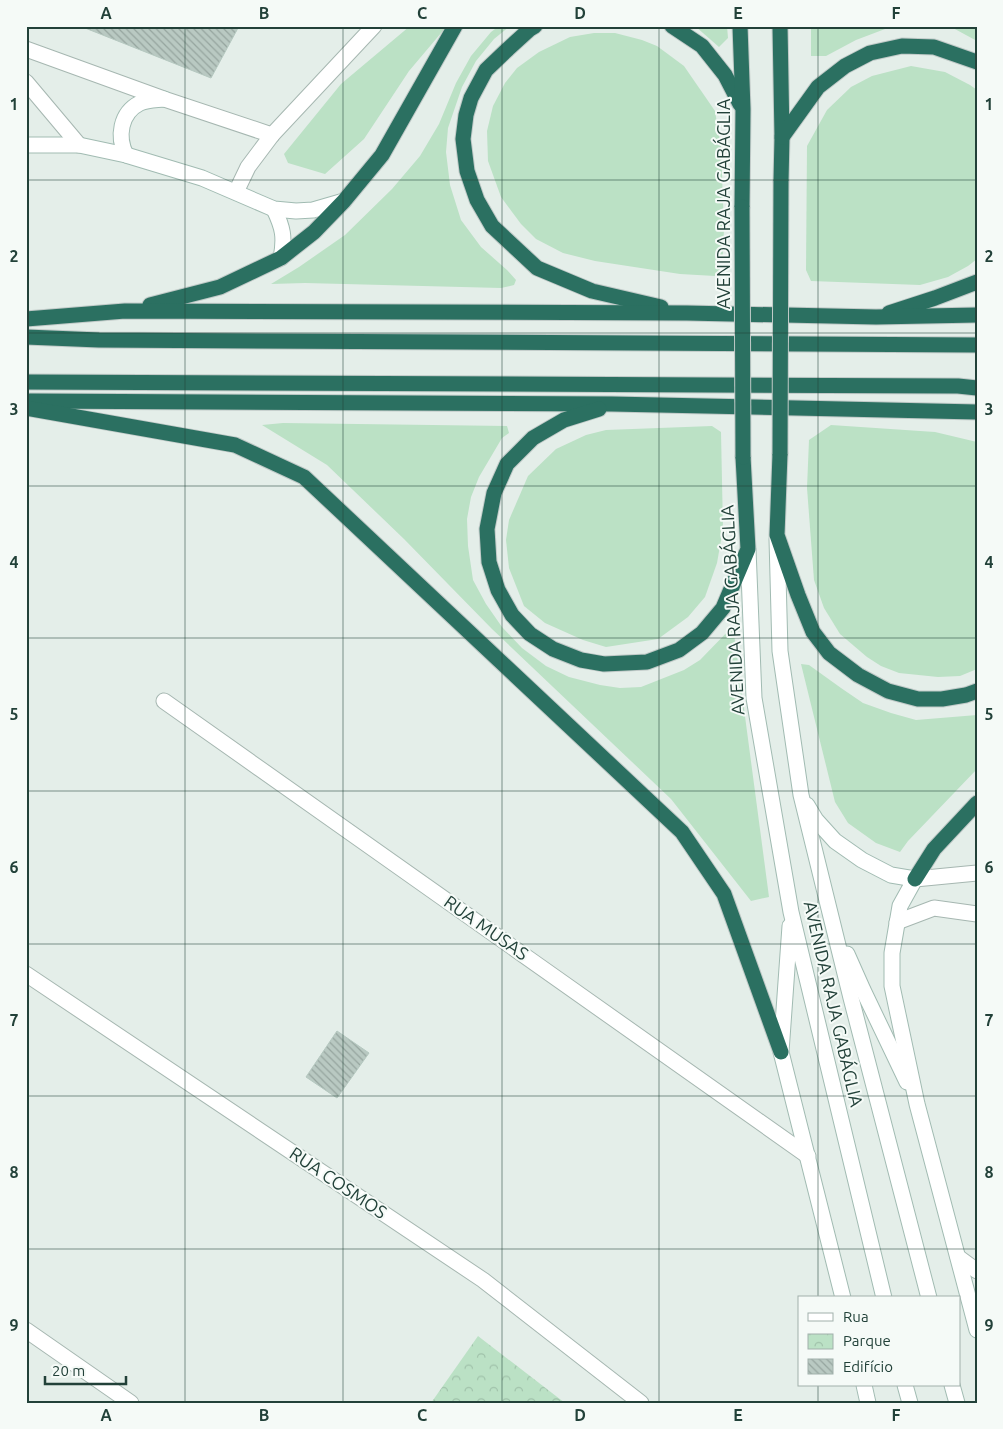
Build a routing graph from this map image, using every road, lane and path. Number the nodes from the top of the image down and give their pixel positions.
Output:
1 (374, 26) edge
2 (455, 26) edge
3 (535, 26) edge
4 (672, 26) edge
5 (740, 26) edge
6 (780, 26) edge
7 (26, 49) edge
8 (977, 62) edge
9 (26, 82) edge
10 (164, 99) junction
11 (743, 109) junction
12 (272, 135) junction
13 (782, 137) junction
14 (26, 145) edge
15 (79, 145) junction
16 (126, 155) junction
17 (236, 192) junction
18 (344, 201) junction
19 (274, 209) junction
20 (281, 258) junction
21 (977, 282) edge
22 (124, 311) junction
23 (687, 312) junction
24 (977, 315) edge
25 (876, 317) junction
26 (26, 319) edge
27 (26, 337) edge
28 (977, 345) edge
29 (26, 382) edge
30 (977, 388) edge
31 (26, 401) edge
32 (612, 404) junction
33 (26, 408) edge
34 (974, 414) edge
35 (777, 535) junction
36 (748, 549) junction
37 (977, 691) edge
38 (164, 701) dead end
39 (801, 795) junction
40 (977, 802) edge
41 (977, 873) edge
42 (915, 879) junction
43 (791, 912) junction
44 (830, 913) junction
45 (977, 914) edge
46 (898, 922) junction
47 (26, 974) edge
48 (782, 1052) junction
49 (917, 1104) junction
50 (808, 1156) junction
51 (958, 1257) junction
52 (977, 1271) edge
53 (843, 1296) edge
54 (884, 1296) edge
55 (928, 1296) edge
56 (26, 1330) edge
57 (977, 1330) edge
58 (864, 1386) edge
59 (905, 1386) edge
60 (952, 1386) edge
61 (132, 1403) edge
62 (641, 1403) edge
63 (868, 1403) edge
64 (910, 1403) edge
65 (957, 1403) edge

1 - 12 street
2 - 18 highway
3 - 23 highway
4 - 11 highway
5 - 11 highway, AVENIDA RAJA GABÁGLIA
6 - 13 highway, AVENIDA RAJA GABÁGLIA
7 - 10 street
8 - 13 highway
9 - 15 street
10 - 12 street
10 - 16 street
11 - 36 highway, AVENIDA RAJA GABÁGLIA, bridge
12 - 17 street
13 - 35 highway, AVENIDA RAJA GABÁGLIA, bridge
14 - 15 street
15 - 16 street
16 - 17 street
17 - 19 street
18 - 19 street
18 - 20 highway
19 - 20 street
20 - 22 highway
21 - 25 highway
22 - 23 highway
22 - 26 highway
23 - 25 highway
24 - 25 highway
27 - 28 highway
29 - 30 highway
31 - 32 highway
32 - 34 highway
32 - 36 highway
33 - 48 highway
35 - 37 highway
35 - 39 street, AVENIDA RAJA GABÁGLIA
36 - 43 street, AVENIDA RAJA GABÁGLIA
38 - 50 street, RUA MUSAS
39 - 42 street
39 - 44 street, AVENIDA RAJA GABÁGLIA
40 - 42 highway
41 - 42 street
42 - 46 street
43 - 48 street
43 - 54 street, AVENIDA RAJA GABÁGLIA
44 - 49 street
44 - 55 street
45 - 46 street
46 - 49 street
47 - 62 street, RUA COSMOS
48 - 50 street
49 - 51 street
50 - 53 street
51 - 52 street
51 - 57 street
56 - 61 street
58 - 63 street
59 - 64 street
60 - 65 street

